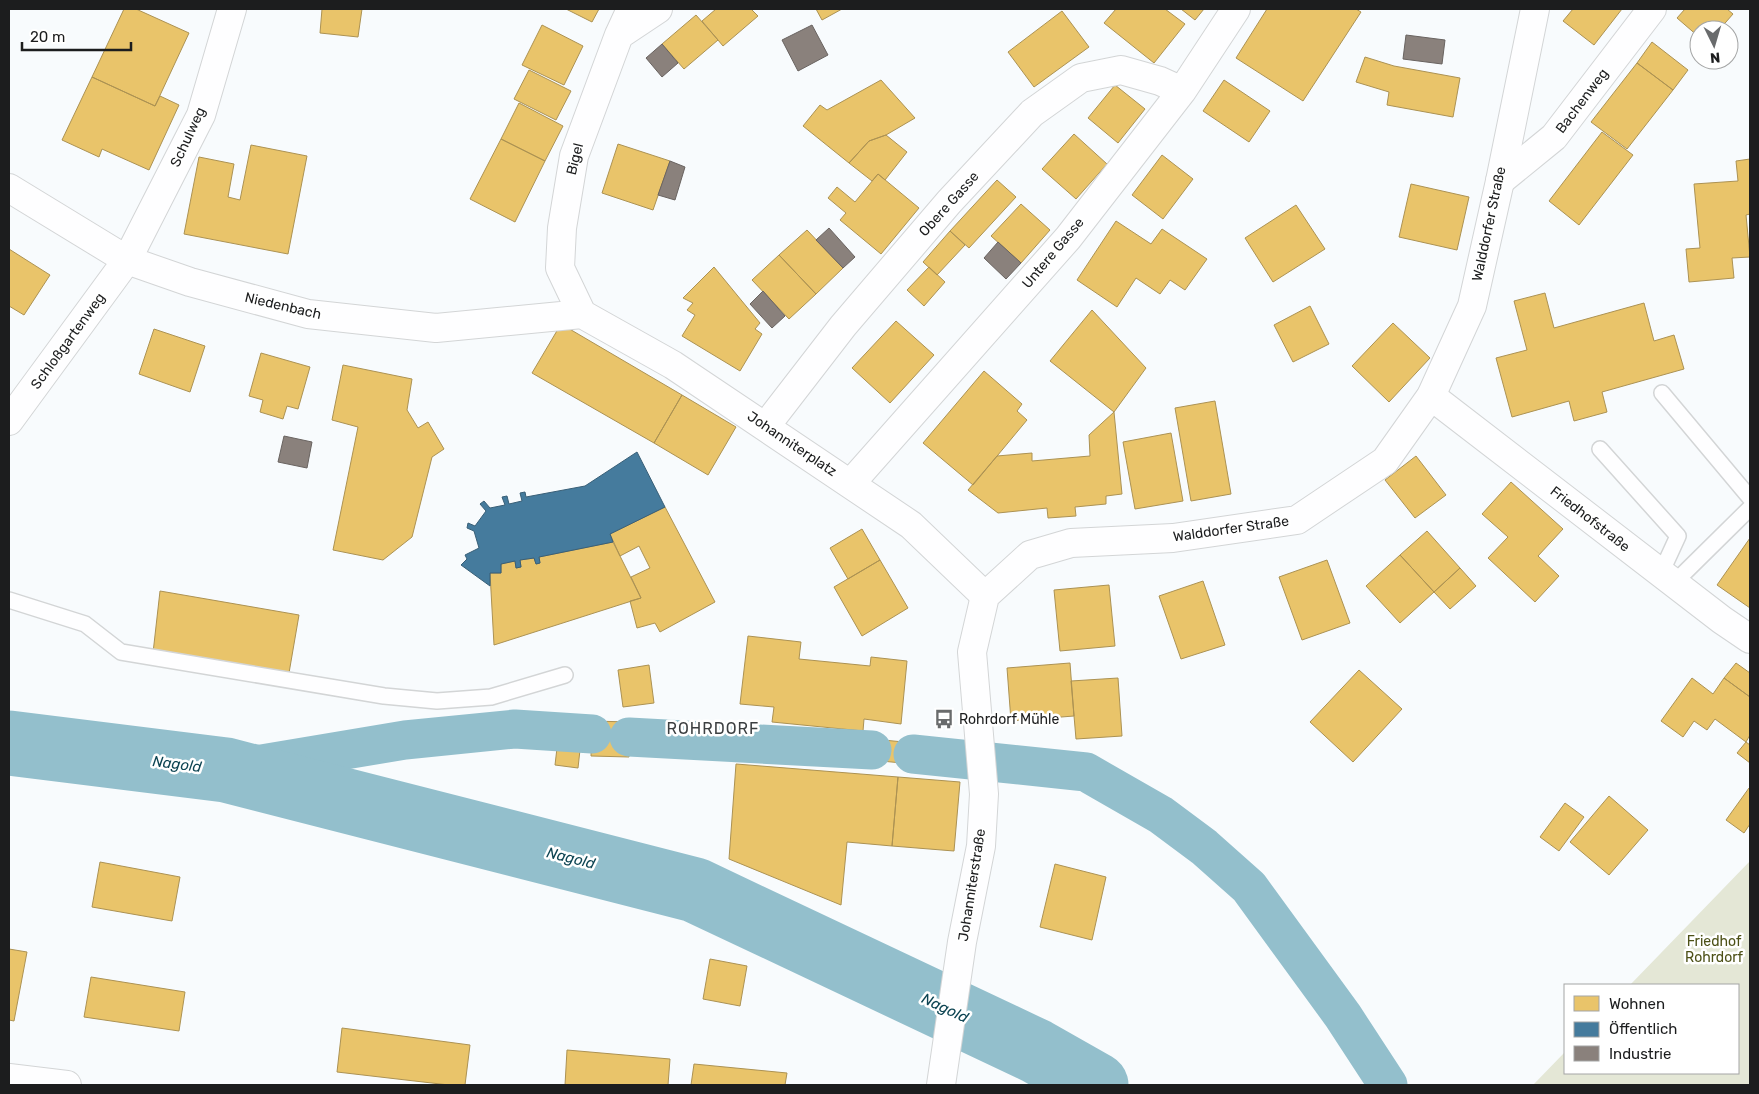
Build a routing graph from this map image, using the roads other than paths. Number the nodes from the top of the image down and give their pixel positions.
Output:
1 (232, 9) edge
2 (631, 9) edge
3 (658, 9) edge
4 (1236, 9) edge
5 (1535, 9) edge
6 (1652, 9) edge
7 (619, 35) junction
8 (1182, 92) junction
9 (1500, 181) junction
10 (9, 188) edge
11 (127, 260) junction
12 (582, 314) junction
13 (1662, 393) dead end
14 (1431, 396) junction
15 (9, 421) edge
16 (765, 426) junction
17 (1600, 449) dead end
18 (851, 483) junction
19 (1750, 498) edge
20 (1750, 508) edge
21 (1667, 578) junction
22 (985, 596) junction
23 (9, 600) edge
24 (1750, 640) edge
25 (565, 675) dead end
26 (9, 1078) edge
27 (67, 1085) edge
28 (941, 1085) edge

1 - 11 street, Schulweg
2 - 7 street, Bigel
3 - 7 street
4 - 8 street, Untere Gasse
5 - 9 street, Walddorfer Straße
6 - 9 street, Bachenweg
7 - 12 street, Bigel
8 - 16 street, Obere Gasse
8 - 18 street, Untere Gasse
9 - 14 street, Walddorfer Straße
10 - 11 street, Niedenbach
11 - 12 street, Niedenbach
11 - 15 street, Schloßgartenweg
12 - 16 street, Johanniterplatz
13 - 19 lane
14 - 21 street, Friedhofstraße
14 - 22 street, Walddorfer Straße
16 - 18 street, Johanniterplatz
17 - 21 lane
18 - 22 street, Johanniterplatz
20 - 21 lane
21 - 24 street, Friedhofstraße
22 - 28 street, Johanniterstraße
23 - 25 lane
26 - 27 street

